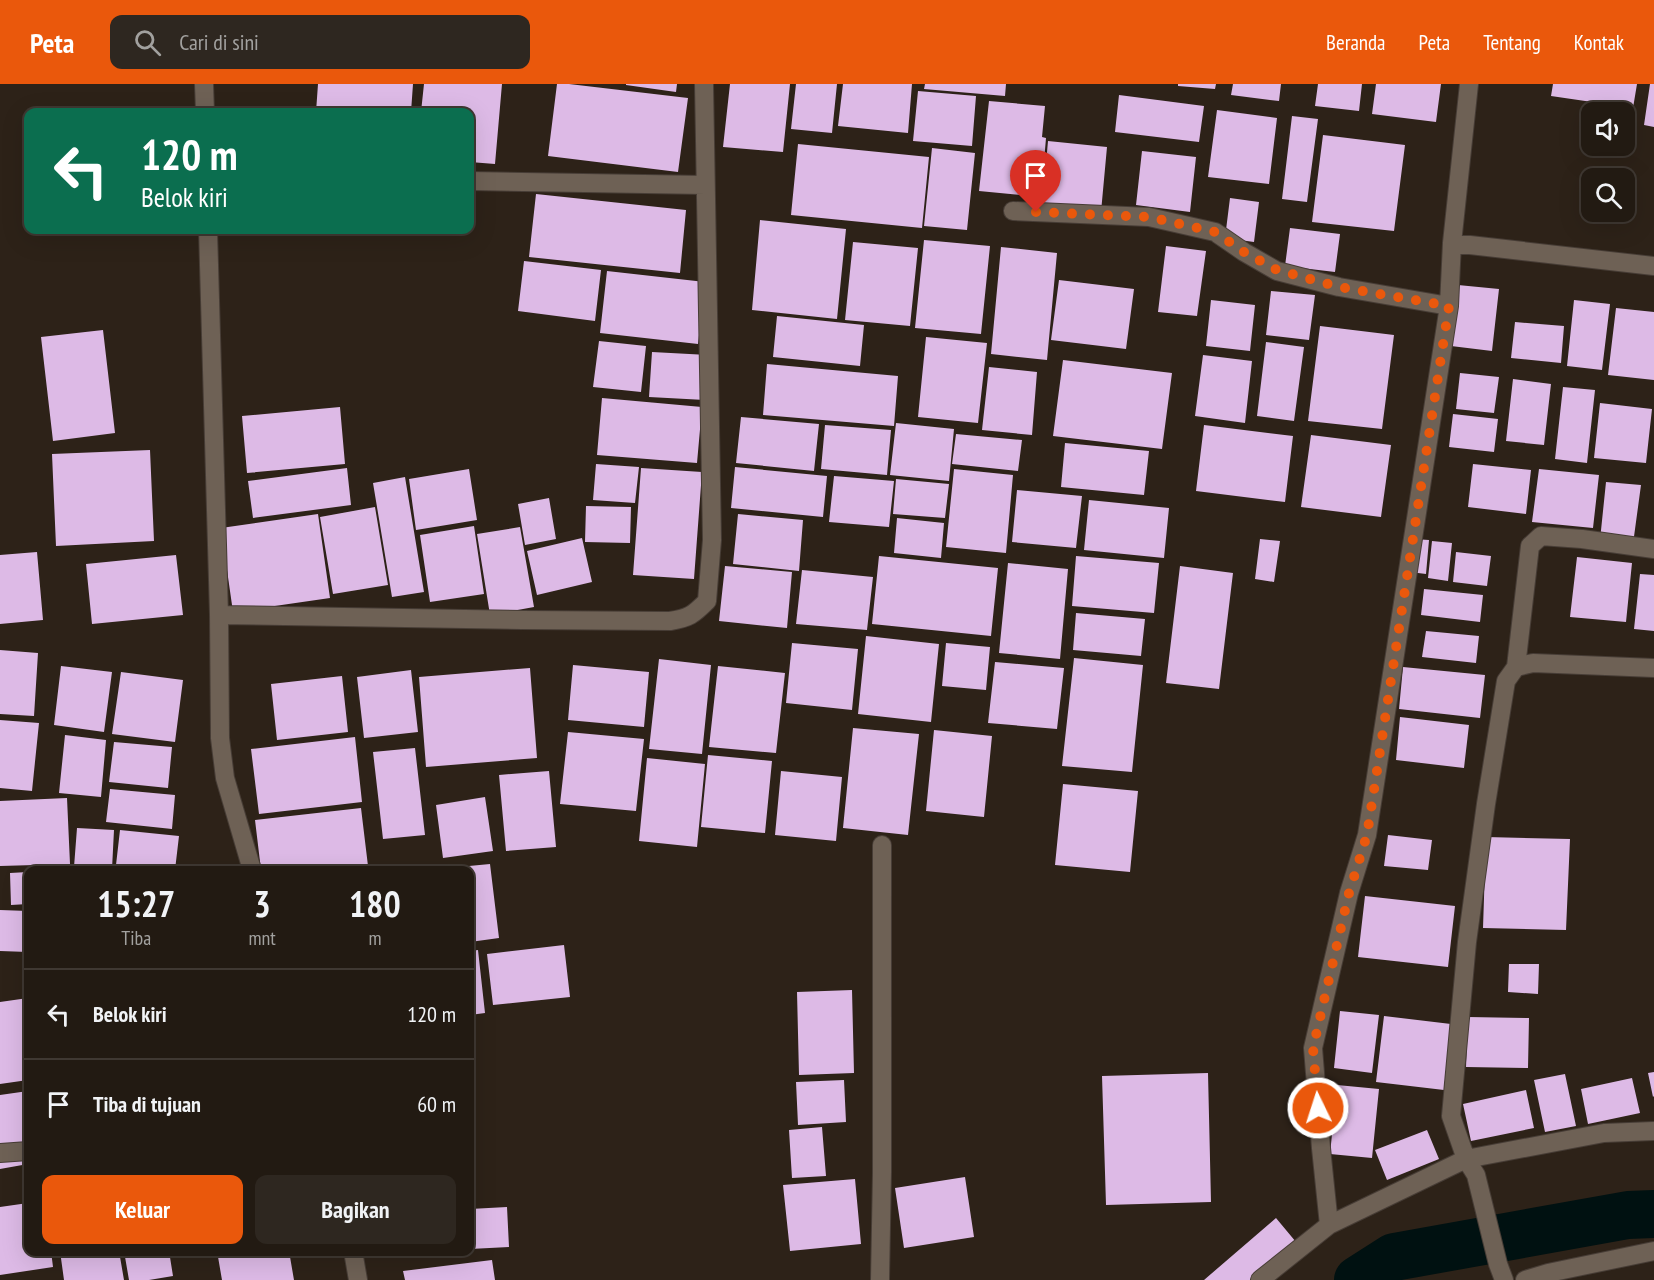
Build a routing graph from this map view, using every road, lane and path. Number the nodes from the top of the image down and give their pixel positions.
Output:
1 (204, 84) edge
2 (704, 84) edge
3 (1469, 84) edge
4 (205, 108) edge
5 (474, 181) edge
6 (705, 185) junction
7 (1013, 211) dead end
8 (208, 234) edge
9 (1452, 243) junction
10 (1654, 266) edge
11 (1449, 306) junction
12 (1654, 549) edge
13 (219, 615) junction
14 (1516, 667) junction
15 (1654, 668) edge
16 (882, 845) dead end
17 (251, 866) edge
18 (1654, 1131) edge
19 (24, 1151) edge
20 (0, 1153) edge
21 (1466, 1159) junction
22 (1329, 1226) junction
23 (1654, 1251) edge
24 (354, 1256) edge
25 (1501, 1272) edge
26 (358, 1280) edge
27 (880, 1280) edge
28 (1260, 1280) edge
29 (1525, 1280) edge

1 - 4 street
2 - 6 street
3 - 9 street
5 - 6 street
6 - 13 street
7 - 11 street
8 - 13 street
9 - 10 street
9 - 11 street
11 - 22 street
12 - 14 street
13 - 17 street
14 - 15 street
14 - 21 street
16 - 27 street
18 - 21 street
19 - 20 street
21 - 22 street
21 - 25 street
22 - 28 street
23 - 29 street
24 - 26 street

